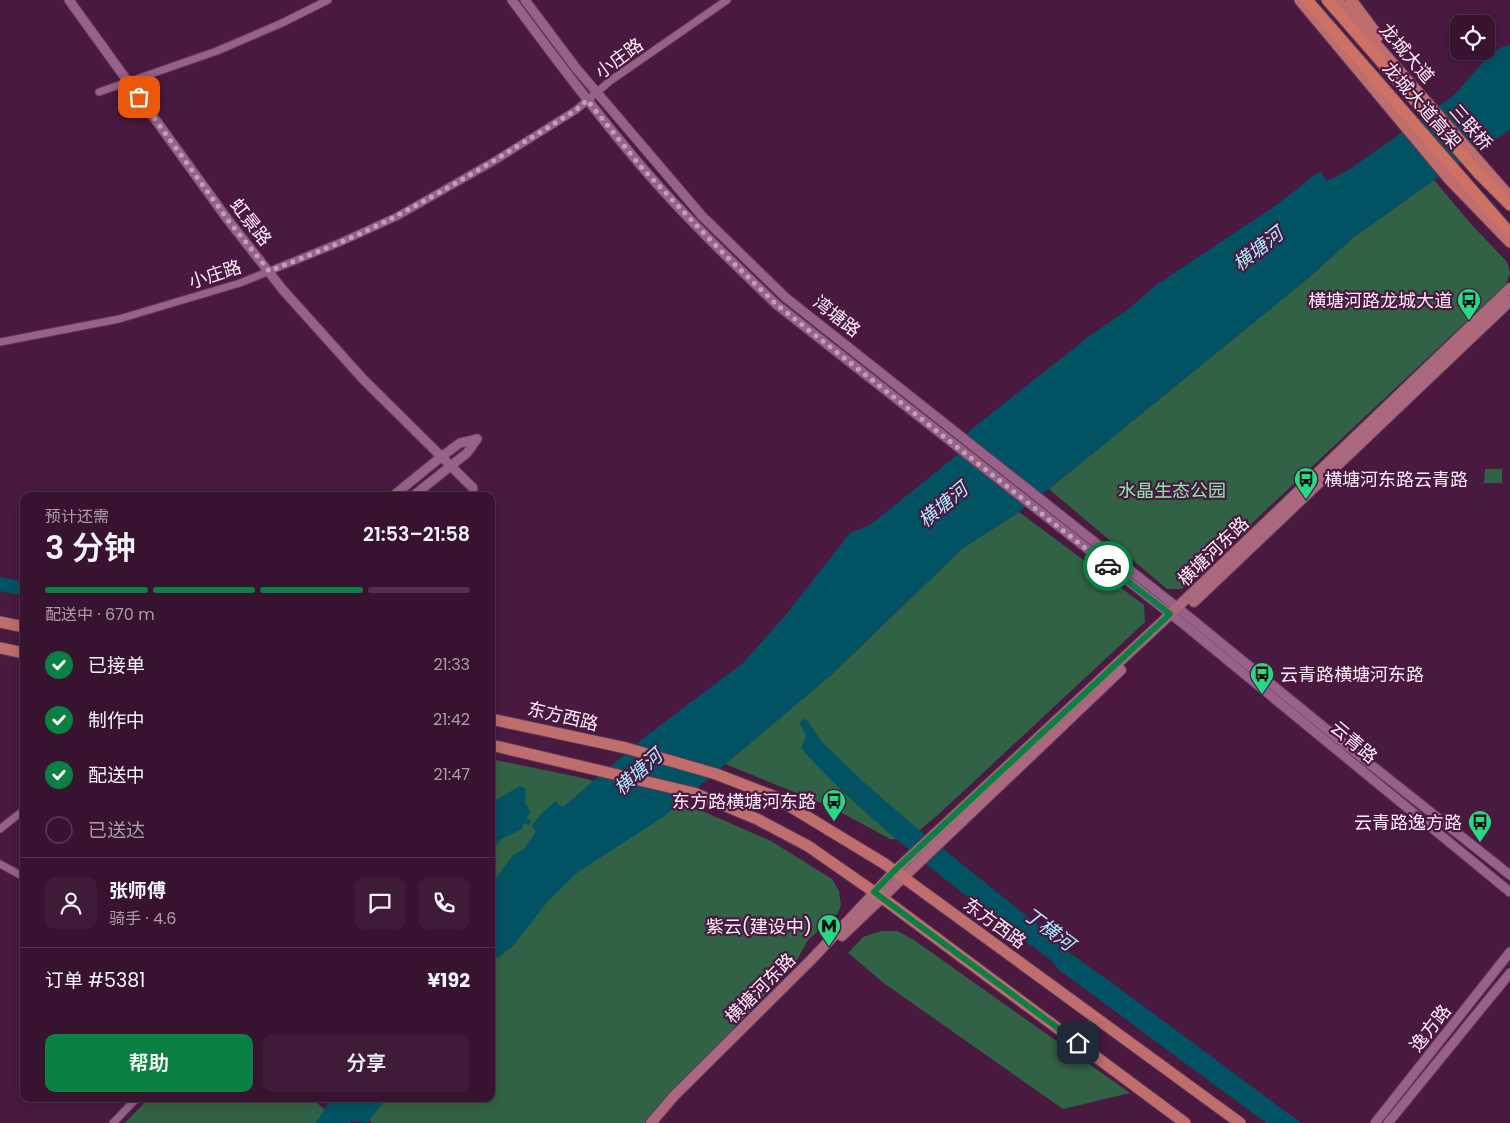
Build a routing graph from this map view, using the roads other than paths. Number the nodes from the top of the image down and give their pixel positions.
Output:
1 (69, 0) edge
2 (328, 0) edge
3 (512, 0) edge
4 (525, 0) edge
5 (727, 0) edge
6 (1300, 0) edge
7 (1307, 0) edge
8 (1329, 0) edge
9 (1337, 0) edge
10 (1351, 0) edge
11 (128, 82) junction
12 (99, 92) dead end
13 (597, 92) junction
14 (587, 100) junction
15 (1430, 106) junction
16 (1510, 196) edge
17 (1510, 205) edge
18 (1510, 233) edge
19 (1510, 242) edge
20 (269, 271) junction
21 (1510, 288) edge
22 (1510, 301) edge
23 (0, 342) edge
24 (441, 457) junction
25 (451, 467) junction
26 (473, 488) dead end
27 (398, 492) edge
28 (418, 492) edge
29 (1177, 613) junction
30 (0, 622) edge
31 (20, 626) edge
32 (0, 648) edge
33 (20, 652) edge
34 (495, 719) edge
35 (495, 746) edge
36 (20, 813) edge
37 (0, 829) edge
38 (0, 864) edge
39 (899, 874) junction
40 (20, 875) edge
41 (1510, 876) edge
42 (1510, 892) edge
43 (878, 895) junction
44 (1510, 952) edge
45 (1510, 974) edge
46 (133, 1102) edge
47 (113, 1123) edge
48 (651, 1123) edge
49 (658, 1123) edge
50 (1185, 1123) edge
51 (1240, 1123) edge
52 (1375, 1123) edge
53 (1388, 1123) edge

1 - 11 street, 虹景路
2 - 11 street
3 - 14 street
4 - 13 street, 湾塘路
5 - 13 street, 小庄路
6 - 19 main road
7 - 18 highway, 龙城大道高架
8 - 17 highway, 龙城大道高架
9 - 15 main road, 龙城大道
10 - 15 main road
11 - 12 street
11 - 20 street, 虹景路
13 - 14 street, 小庄路
13 - 29 street, 湾塘路
14 - 20 street, 小庄路
14 - 29 street
15 - 16 main road, 三联桥
20 - 23 street, 小庄路
20 - 24 street, 虹景路
21 - 29 main road, 横塘河东路
22 - 29 main road, 横塘河东路
24 - 25 street, 虹景路
24 - 25 street
24 - 27 street
25 - 26 street, 虹景路
25 - 28 street
29 - 39 main road, 横塘河东路
29 - 41 street, 云青路
29 - 42 street, 云青路
30 - 31 main road
32 - 33 main road
34 - 39 main road, 东方西路
35 - 43 main road
36 - 37 street
38 - 40 street
39 - 43 main road, 横塘河东路
39 - 51 main road, 东方西路
43 - 48 main road, 横塘河东路
43 - 49 main road, 横塘河东路
43 - 50 main road
44 - 52 street, 逸方路
45 - 53 street, 逸方路
46 - 47 street

